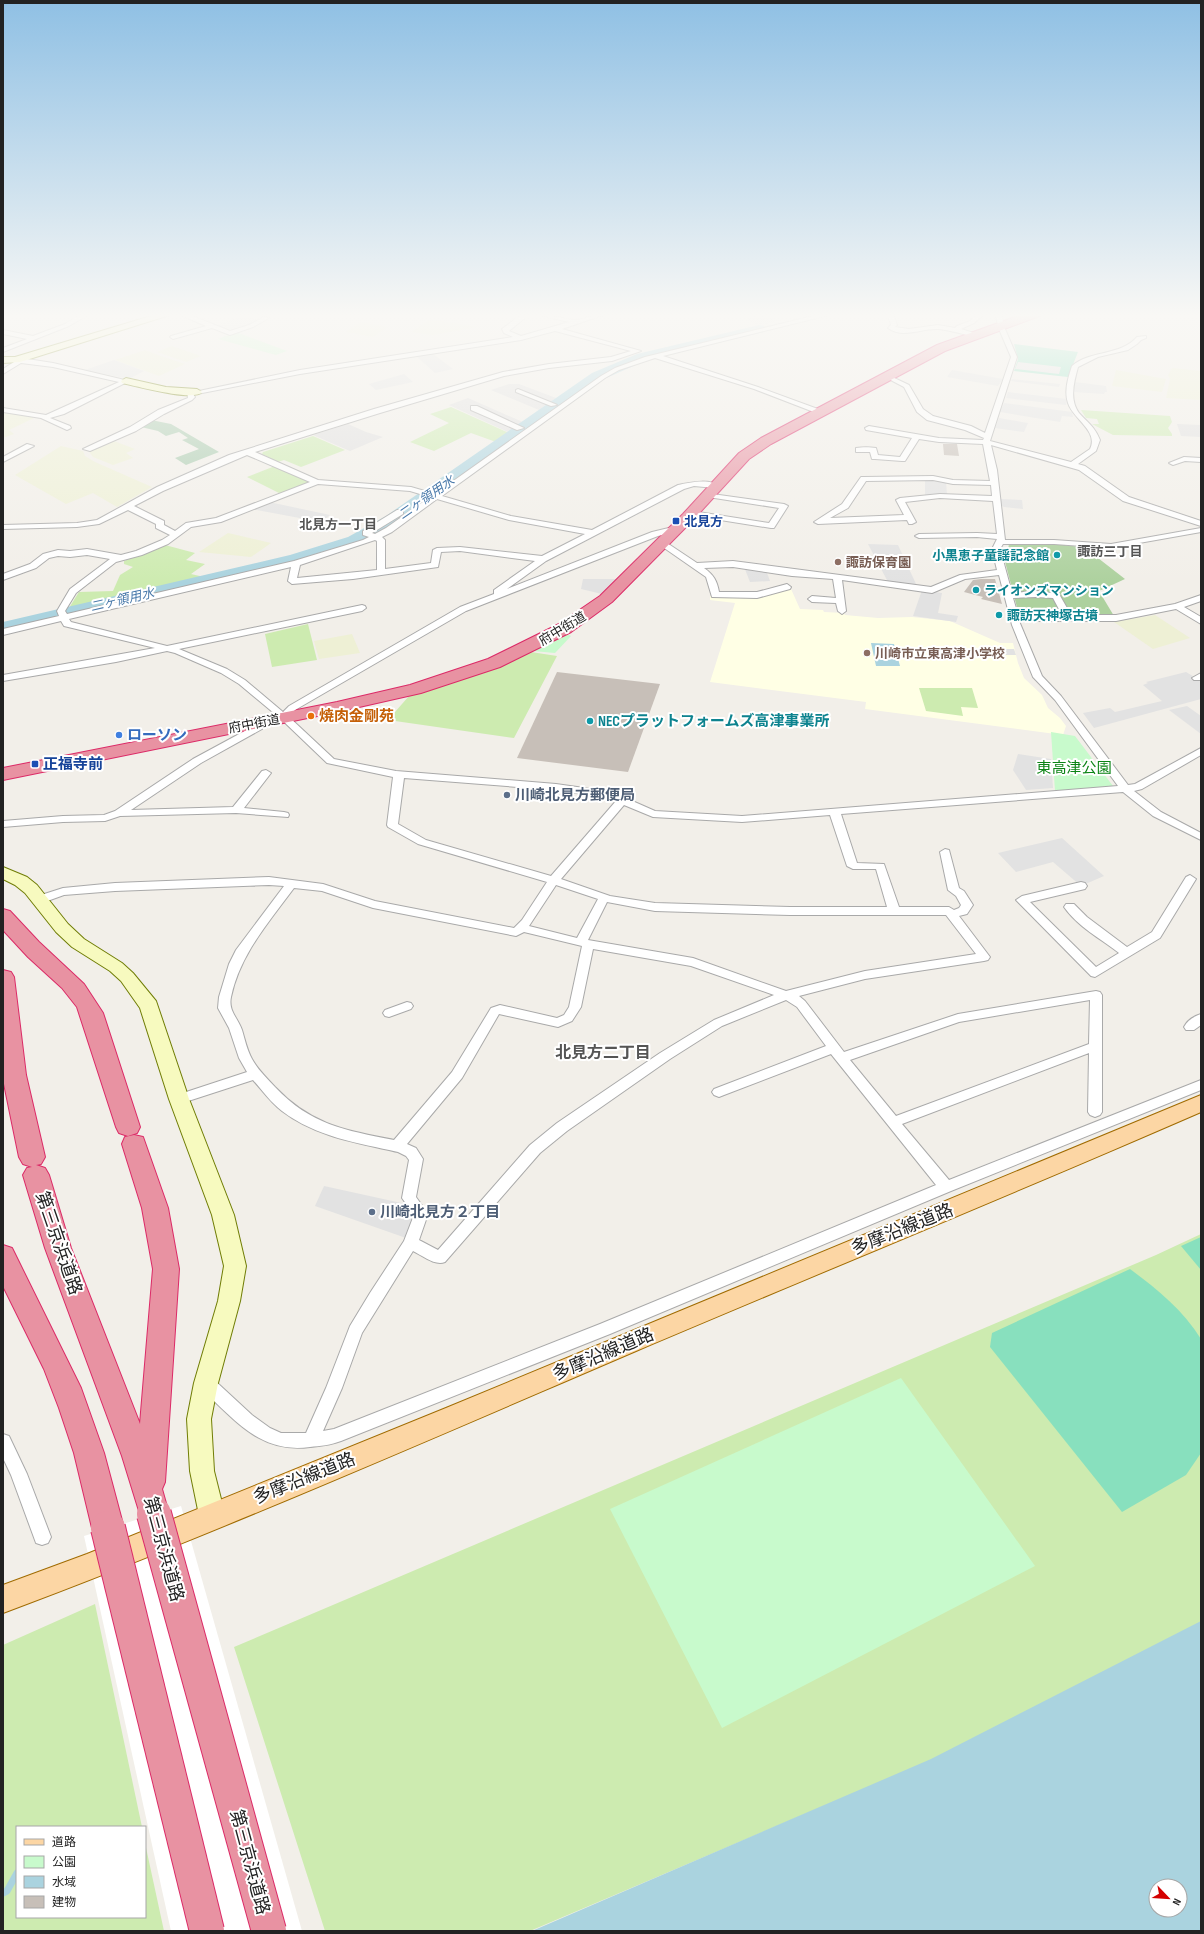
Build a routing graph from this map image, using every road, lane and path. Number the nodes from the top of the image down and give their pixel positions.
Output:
1 (79, 403) edge
2 (181, 403) edge
3 (401, 403) edge
4 (549, 403) edge
5 (564, 403) edge
6 (798, 403) edge
7 (838, 403) edge
8 (916, 403) edge
9 (998, 403) edge
10 (1072, 403) edge
11 (553, 405) joint
12 (474, 408) dead end
13 (3, 410) edge
14 (822, 412) junction
15 (46, 417) junction
16 (68, 428) dead end
17 (520, 428) junction
18 (869, 428) dead end
19 (917, 436) junction
20 (986, 440) junction
21 (30, 446) dead end
22 (493, 447) dead end
23 (87, 449) dead end
24 (859, 450) dead end
25 (248, 452) junction
26 (3, 460) edge
27 (1201, 460) edge
28 (1173, 462) dead end
29 (1072, 464) junction
30 (317, 482) junction
31 (994, 483) junction
32 (712, 491) junction
33 (431, 494) junction
34 (996, 499) junction
35 (129, 507) junction
36 (692, 513) junction
37 (1201, 524) edge
38 (3, 526) edge
39 (677, 528) junction
40 (1201, 530) edge
41 (365, 533) junction
42 (594, 533) junction
43 (175, 534) junction
44 (919, 536) dead end
45 (376, 537) junction
46 (1001, 539) junction
47 (661, 544) junction
48 (122, 558) junction
49 (543, 559) junction
50 (296, 563) junction
51 (697, 566) junction
52 (381, 572) junction
53 (1003, 572) junction
54 (3, 577) edge
55 (837, 577) junction
56 (787, 587) dead end
57 (1008, 596) junction
58 (491, 598) junction
59 (1201, 598) edge
60 (812, 599) dead end
61 (840, 600) junction
62 (1177, 606) junction
63 (362, 608) dead end
64 (842, 611) dead end
65 (62, 614) junction
66 (1014, 618) junction
67 (1068, 618) junction
68 (1201, 621) edge
69 (3, 625) edge
70 (3, 632) edge
71 (168, 648) junction
72 (3, 678) edge
73 (284, 717) junction
74 (260, 722) junction
75 (1201, 751) edge
76 (266, 773) dead end
77 (3, 774) edge
78 (399, 774) junction
79 (1125, 789) junction
80 (623, 800) junction
81 (236, 810) junction
82 (834, 811) junction
83 (119, 813) junction
84 (284, 815) dead end
85 (3, 824) edge
86 (1201, 837) edge
87 (945, 852) dead end
88 (4, 872) edge
89 (1190, 880) dead end
90 (553, 882) junction
91 (292, 883) junction
92 (1081, 886) dead end
93 (604, 898) junction
94 (39, 900) junction
95 (1070, 907) dead end
96 (894, 911) junction
97 (952, 914) junction
98 (3, 916) edge
99 (523, 928) junction
100 (584, 943) junction
101 (1127, 953) junction
102 (3, 977) edge
103 (786, 995) junction
104 (407, 1006) dead end
105 (389, 1013) dead end
106 (1201, 1018) edge
107 (1190, 1027) dead end
108 (1096, 1046) junction
109 (838, 1053) junction
110 (255, 1074) junction
111 (1201, 1084) edge
112 (720, 1092) dead end
113 (179, 1099) junction
114 (1201, 1103) edge
115 (1095, 1112) dead end
116 (893, 1122) junction
117 (397, 1146) junction
118 (946, 1187) junction
119 (410, 1243) junction
120 (3, 1256) edge
121 (206, 1383) junction
122 (311, 1440) junction
123 (3, 1441) edge
124 (152, 1505) junction
125 (212, 1515) junction
126 (42, 1537) dead end
127 (3, 1599) edge
128 (207, 1931) edge
129 (269, 1931) edge

1 - 15 street
2 - 23 street
3 - 25 street
4 - 11 street
5 - 33 street
6 - 14 street
7 - 14 highway, 府中街道
8 - 20 street
9 - 20 street
10 - 29 street
11 - 17 street
12 - 17 street
13 - 15 street
14 - 32 highway, 府中街道
15 - 16 street
17 - 22 street
18 - 19 street
19 - 20 street
19 - 24 street
20 - 29 street
20 - 31 street
21 - 26 street
25 - 30 street
25 - 35 street
27 - 28 street
29 - 37 street
30 - 33 street
30 - 43 street
31 - 34 street
31 - 34 street
32 - 36 highway, 府中街道
32 - 36 street
32 - 42 street
33 - 41 street
33 - 42 street
33 - 45 street
34 - 46 street
35 - 38 street
35 - 43 street
36 - 39 highway, 府中街道
39 - 47 highway, 府中街道
39 - 58 street
40 - 46 street
41 - 45 street
41 - 65 street
42 - 49 street
43 - 48 street
44 - 46 street
45 - 50 street
45 - 52 street
46 - 53 street
47 - 51 street
47 - 73 highway, 府中街道
48 - 54 street
48 - 65 street
49 - 52 street
49 - 58 street
50 - 52 street
50 - 65 street
51 - 55 street
51 - 56 street
53 - 55 street
53 - 57 street
55 - 61 street
57 - 66 street
57 - 67 street
58 - 73 street
59 - 62 street
60 - 61 street
61 - 64 street
62 - 67 street
62 - 68 street
63 - 71 street
65 - 69 street
65 - 70 street
65 - 71 street
66 - 67 street
66 - 79 street
71 - 72 street
71 - 73 street
73 - 74 highway, 府中街道
73 - 78 street
74 - 77 highway, 府中街道
74 - 83 street
75 - 79 street
76 - 81 street
78 - 80 street
78 - 90 street
79 - 82 street
79 - 86 street
80 - 82 street
80 - 90 street
81 - 83 street
81 - 84 street
82 - 96 street
83 - 85 street
87 - 97 street
88 - 94 street
89 - 101 street
90 - 93 street
90 - 99 street
91 - 94 street
91 - 99 street
91 - 110 street
92 - 101 street
93 - 96 street
93 - 100 street
94 - 113 street
95 - 101 street
96 - 97 street
97 - 103 street
98 - 124 highway
99 - 100 street
100 - 103 street
100 - 117 street
102 - 124 highway, 第三京浜道路
103 - 109 street
103 - 119 street
104 - 105 street
106 - 107 street
108 - 109 street
108 - 115 street
108 - 116 street
109 - 112 street
109 - 116 street
110 - 113 street
110 - 117 street
111 - 118 street
113 - 121 street
114 - 125 main road, 多摩沿線道路
116 - 118 street
117 - 119 street
118 - 122 street
119 - 122 street
120 - 128 highway, bridge
121 - 122 street
121 - 125 street
123 - 126 street
124 - 129 highway, 第三京浜道路, bridge
125 - 127 main road, 多摩沿線道路

